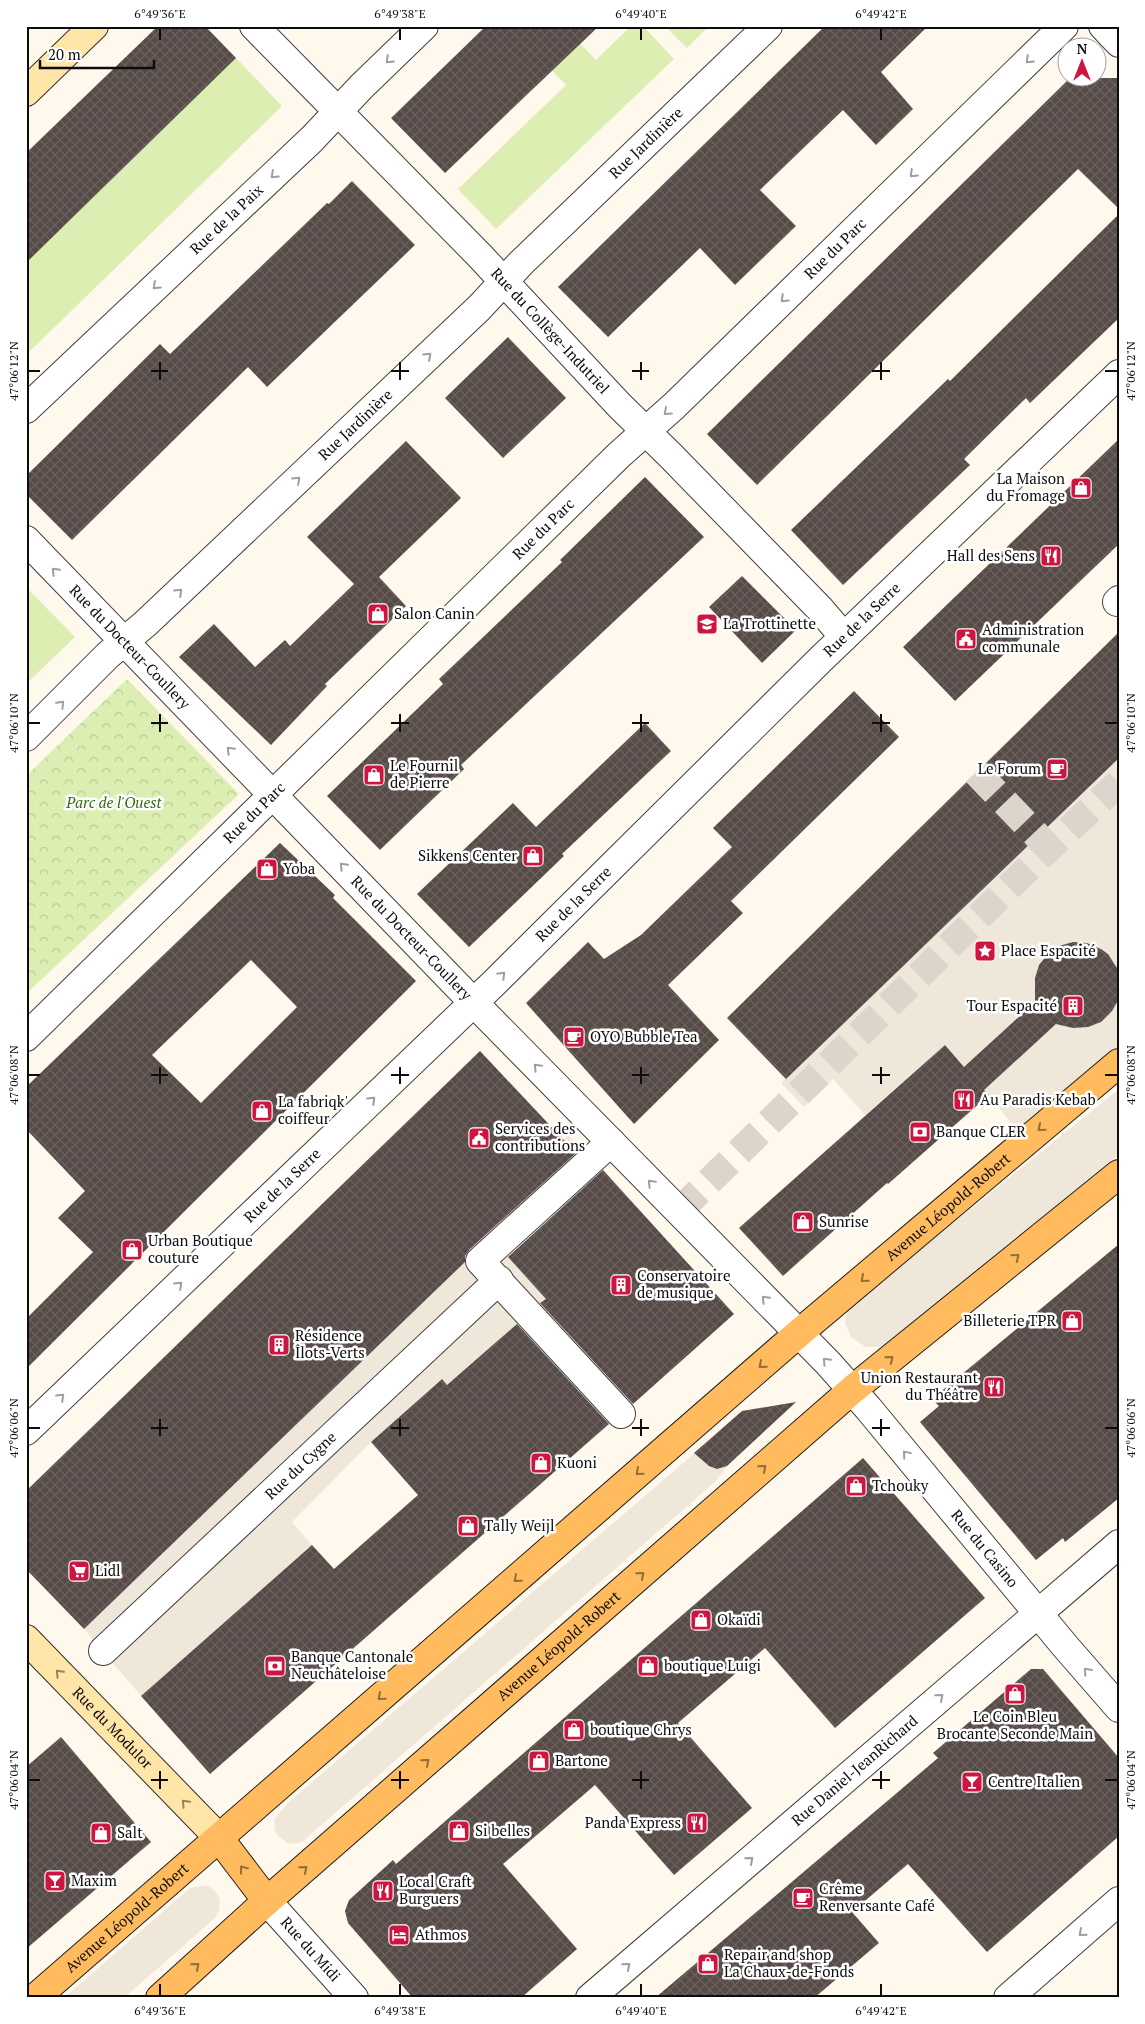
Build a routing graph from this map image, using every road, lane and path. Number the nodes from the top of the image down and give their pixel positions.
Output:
1 (94, 26) edge
2 (254, 26) edge
3 (424, 26) edge
4 (768, 26) edge
5 (1064, 26) edge
6 (1103, 26) edge
7 (1119, 43) edge
8 (26, 92) edge
9 (337, 112) junction
10 (504, 281) junction
11 (1119, 374) edge
12 (26, 409) edge
13 (646, 431) junction
14 (26, 540) edge
15 (844, 637) junction
16 (124, 642) junction
17 (26, 737) edge
18 (274, 794) junction
19 (474, 1002) junction
20 (26, 1037) edge
21 (1119, 1063) edge
22 (611, 1142) junction
23 (1119, 1174) edge
24 (499, 1280) junction
25 (799, 1334) junction
26 (852, 1390) junction
27 (621, 1414) dead end
28 (26, 1431) edge
29 (1119, 1544) edge
30 (1038, 1613) junction
31 (26, 1639) edge
32 (102, 1650) dead end
33 (1119, 1708) edge
34 (219, 1838) junction
35 (1119, 1900) edge
36 (267, 1901) junction
37 (35, 1998) edge
38 (160, 1998) edge
39 (354, 1998) edge
40 (590, 1998) edge
41 (1008, 1998) edge

1 - 8 street
2 - 9 street, Rue du Collège-Indutriel
3 -> 9 street, Rue de la Paix
4 - 10 street, Rue Jardinière
5 -> 13 street, Rue du Parc
6 - 7 street
9 - 10 street, Rue du Collège-Indutriel
9 -> 12 street, Rue de la Paix
10 - 13 street, Rue du Collège-Indutriel
16 -> 10 street, Rue Jardinière
11 - 15 street, Rue de la Serre
13 - 15 street, Rue du Collège-Indutriel
13 - 18 street, Rue du Parc
16 -> 14 street, Rue du Docteur-Coullery
19 -> 15 street, Rue de la Serre
17 -> 16 street, Rue Jardinière
18 -> 16 street, Rue du Docteur-Coullery
19 -> 18 street, Rue du Docteur-Coullery
18 - 20 street, Rue du Parc
22 -> 19 street, Rue du Docteur-Coullery
28 -> 19 street, Rue de la Serre
21 -> 25 main road, Avenue Léopold-Robert
22 - 24 street
25 -> 22 street, Rue du Docteur-Coullery
26 -> 23 main road, Avenue Léopold-Robert
24 - 27 street
24 - 32 street, Rue du Cygne
26 -> 25 street
25 -> 34 main road, Avenue Léopold-Robert
30 -> 26 street, Rue du Casino
36 -> 26 main road, Avenue Léopold-Robert
29 - 30 street, Rue Daniel-JeanRichard
33 -> 30 street, Rue du Casino
40 -> 30 street, Rue Daniel-JeanRichard
34 -> 31 street, Rue du Modulor
36 -> 34 main road
34 - 37 main road, Avenue Léopold-Robert
35 -> 41 street
38 -> 36 main road, Avenue Léopold-Robert
36 - 39 street, Rue du Midi

